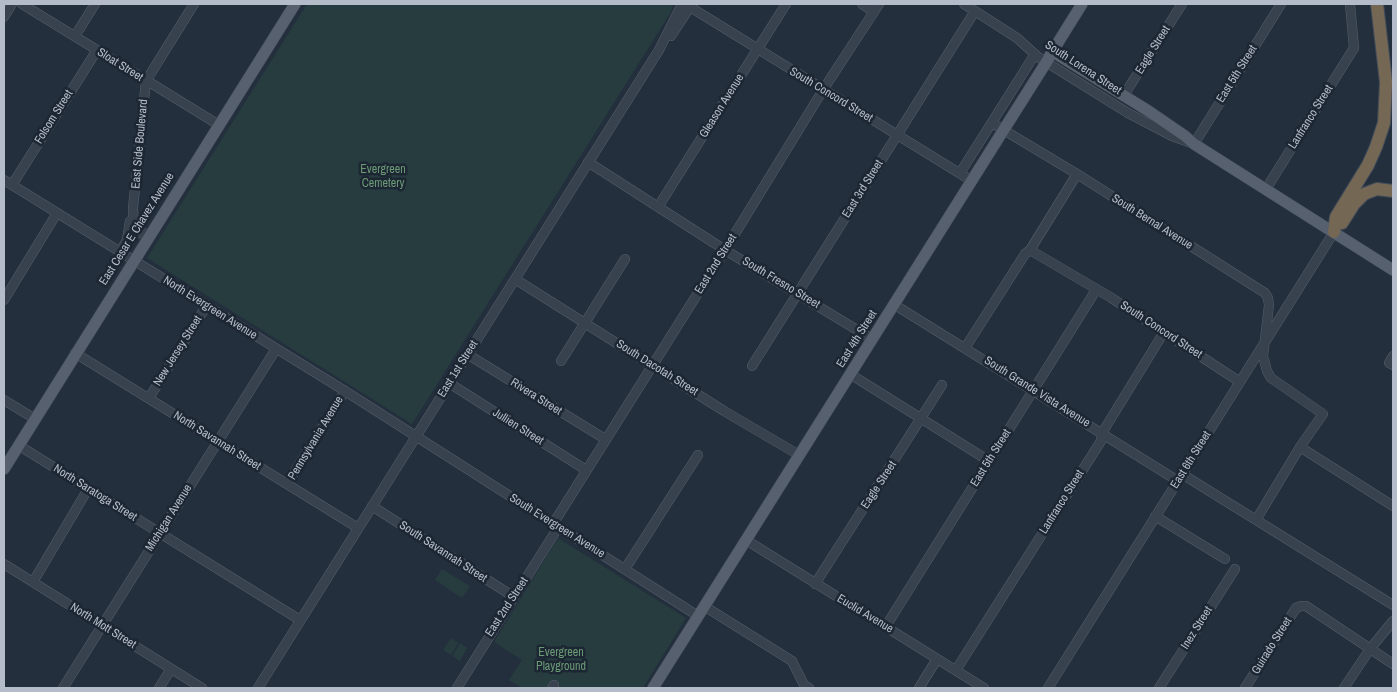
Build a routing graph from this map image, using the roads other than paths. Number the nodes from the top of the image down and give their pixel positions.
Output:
1 (12, 4) edge
2 (22, 4) edge
3 (95, 4) edge
4 (194, 4) edge
5 (296, 4) edge
6 (786, 4) edge
7 (862, 4) edge
8 (1082, 4) edge
9 (1182, 4) edge
10 (1281, 4) edge
11 (1350, 4) edge
12 (1376, 4) edge
13 (688, 5) edge
14 (969, 6) edge
15 (877, 8) edge
16 (4, 17) edge
17 (75, 36) junction
18 (97, 50) junction
19 (758, 50) junction
20 (1035, 54) junction
21 (1051, 55) junction
22 (146, 81) junction
23 (823, 90) junction
24 (1124, 95) junction
25 (992, 123) junction
26 (219, 125) junction
27 (897, 135) junction
28 (1194, 144) junction
29 (588, 162) junction
30 (960, 174) junction
31 (1076, 174) junction
32 (972, 181) junction
33 (8, 182) edge
34 (1266, 189) junction
35 (1393, 191) edge
36 (658, 207) junction
37 (134, 208) junction
38 (57, 213) junction
39 (1334, 232) junction
40 (150, 234) junction
41 (725, 250) junction
42 (1030, 250) junction
43 (120, 252) junction
44 (625, 259) dead end
45 (133, 260) junction
46 (1393, 270) edge
47 (515, 279) junction
48 (1096, 290) junction
49 (798, 293) junction
50 (4, 300) edge
51 (207, 305) junction
52 (895, 305) junction
53 (1268, 305) junction
54 (1279, 321) junction
55 (586, 323) junction
56 (1164, 332) junction
57 (872, 339) junction
58 (1263, 346) junction
59 (965, 348) junction
60 (276, 349) junction
61 (76, 353) junction
62 (467, 354) junction
63 (561, 361) dead end
64 (653, 365) junction
65 (752, 366) dead end
66 (850, 374) junction
67 (1240, 382) junction
68 (449, 383) junction
69 (942, 385) dead end
70 (1034, 390) junction
71 (344, 391) junction
72 (149, 398) junction
73 (4, 400) edge
74 (35, 419) junction
75 (920, 420) junction
76 (1102, 433) junction
77 (415, 437) junction
78 (605, 439) junction
79 (216, 441) junction
80 (18, 445) junction
81 (1300, 447) junction
82 (698, 455) dead end
83 (800, 455) junction
84 (989, 461) junction
85 (4, 469) edge
86 (586, 470) junction
87 (1180, 477) junction
88 (287, 484) junction
89 (88, 489) junction
90 (372, 506) junction
91 (1393, 506) edge
92 (1155, 516) junction
93 (1256, 520) junction
94 (554, 525) junction
95 (358, 528) junction
96 (160, 534) junction
97 (746, 540) junction
98 (1225, 559) dead end
99 (4, 564) edge
100 (625, 569) junction
101 (1235, 569) dead end
102 (33, 582) junction
103 (815, 584) junction
104 (514, 597) junction
105 (1393, 606) edge
106 (701, 611) junction
107 (300, 620) junction
108 (1393, 621) edge
109 (102, 626) junction
110 (886, 626) junction
111 (1370, 649) junction
112 (937, 659) junction
113 (1393, 664) edge
114 (171, 669) junction
115 (956, 670) junction
116 (656, 687) edge
117 (63, 688) edge
118 (159, 688) edge
119 (202, 688) edge
120 (258, 688) edge
121 (457, 688) edge
122 (809, 688) edge
123 (919, 688) edge
124 (983, 688) edge
125 (1048, 688) edge
126 (1159, 688) edge
127 (1246, 688) edge
128 (1344, 688) edge

1 - 16 street
2 - 17 street, Sloat Street
3 - 17 street
4 - 22 street, East Side Boulevard
5 - 26 main road, East Cesar E Chavez Avenue
6 - 19 street, Gleason Avenue
7 - 15 street
8 - 21 main road, East 4th Street
9 - 24 street, Eagle Street
10 - 28 street, East 5th Street
11 - 34 street, Lanfranco Street
12 - 39 highway
13 - 19 street, South Concord Street
13 - 29 street, East 1st Street
14 - 20 street, South Lorena Street
14 - 27 street, East 3rd Street
15 - 23 street, East 2nd Street
17 - 18 street, Sloat Street
18 - 22 street, Sloat Street
18 - 33 street, Folsom Street
19 - 23 street, South Concord Street
19 - 36 street, Gleason Avenue
20 - 25 street
20 - 28 street, South Lorena Street
21 - 24 main road, South Lorena Street
21 - 32 main road, East 4th Street, bridge
22 - 26 street, Sloat Street
22 - 37 street, East Side Boulevard
23 - 27 street, South Concord Street
23 - 41 street, East 2nd Street
24 - 28 main road, South Lorena Street
25 - 30 street
25 - 31 street, South Bernal Avenue
26 - 40 main road, East Cesar E Chavez Avenue
27 - 30 street, South Concord Street
27 - 49 street, East 3rd Street
28 - 34 main road, South Lorena Street
29 - 36 street, South Fresno Street
29 - 47 street, East 1st Street
30 - 32 street, South Concord Street
31 - 42 street
31 - 53 street, South Bernal Avenue
32 - 52 main road, East 4th Street
33 - 38 street, North Evergreen Avenue
34 - 39 main road, South Lorena Street
35 - 39 highway
36 - 41 street, South Fresno Street
37 - 40 street, East Side Boulevard
37 - 43 street, East Side Boulevard
38 - 43 street, North Evergreen Avenue
38 - 50 street
39 - 46 main road, South Lorena Street
39 - 54 street, East 6th Street
40 - 45 main road, East Cesar E Chavez Avenue
41 - 49 street, South Fresno Street
41 - 64 street, East 2nd Street
42 - 48 street, South Concord Street
42 - 59 street
43 - 45 street, North Evergreen Avenue
44 - 55 street
45 - 51 street, North Evergreen Avenue
45 - 61 main road, East Cesar E Chavez Avenue
47 - 55 street, South Dacotah Street
47 - 62 street, East 1st Street
48 - 56 street, South Concord Street
48 - 70 street, East 5th Street
49 - 57 street, South Fresno Street
49 - 65 street, East 3rd Street
51 - 60 street, North Evergreen Avenue
51 - 72 street, New Jersey Street
52 - 57 main road, East 4th Street
52 - 59 street, South Grande Vista Avenue
53 - 54 street, South Bernal Avenue
53 - 58 street
54 - 58 street, East 6th Street
55 - 63 street
55 - 64 street, South Dacotah Street
56 - 67 street, South Concord Street
56 - 76 street, Lanfranco Street
57 - 66 main road, East 4th Street
58 - 67 street, East 6th Street
58 - 81 street
59 - 70 street, South Grande Vista Avenue
60 - 71 street, North Evergreen Avenue
60 - 79 street, Michigan Avenue
61 - 72 street, North Savannah Street
61 - 74 main road, East Cesar E Chavez Avenue
62 - 68 street, East 1st Street
62 - 78 street, Rivera Street
64 - 78 street, East 2nd Street
64 - 83 street, South Dacotah Street
66 - 75 street
66 - 83 main road, East 4th Street
67 - 87 street, East 6th Street
68 - 77 street, East 1st Street
68 - 86 street, Jullien Street
69 - 75 street, Eagle Street
70 - 76 street, South Grande Vista Avenue
70 - 84 street, East 5th Street
71 - 77 street, North Evergreen Avenue
71 - 88 street, Pennsylvania Avenue
72 - 79 street, North Savannah Street
73 - 74 street
74 - 80 main road, East Cesar E Chavez Avenue
75 - 84 street
75 - 103 street, Eagle Street
76 - 87 street, South Grande Vista Avenue
76 - 115 street, Lanfranco Street
77 - 90 street, East 1st Street
77 - 94 street, South Evergreen Avenue
78 - 86 street, East 2nd Street
79 - 88 street, North Savannah Street
79 - 96 street, Michigan Avenue
80 - 85 main road, East Cesar E Chavez Avenue
80 - 89 street, North Saratoga Street
81 - 91 street
81 - 93 street
82 - 100 street
83 - 97 main road, East 4th Street
84 - 110 street, East 5th Street
86 - 94 street, East 2nd Street
87 - 92 street, East 6th Street
87 - 93 street, South Grande Vista Avenue
88 - 95 street, North Savannah Street
89 - 96 street, North Saratoga Street
89 - 102 street
90 - 95 street, East 1st Street
90 - 104 street, South Savannah Street
92 - 98 street
92 - 125 street, East 6th Street
93 - 105 street, South Grande Vista Avenue
94 - 100 street, South Evergreen Avenue
94 - 104 street, East 2nd Street
95 - 107 street, East 1st Street
96 - 107 street, North Saratoga Street
96 - 109 street, Michigan Avenue
97 - 103 street, Euclid Avenue
97 - 106 main road, East 4th Street
99 - 102 street, North Mott Street
100 - 106 street, South Evergreen Avenue
101 - 126 street, Inez Street
102 - 109 street, North Mott Street
103 - 110 street, Euclid Avenue
104 - 121 street, East 2nd Street
106 - 116 main road, East 4th Street
106 - 122 street, South Evergreen Avenue
107 - 120 street, East 1st Street
108 - 111 street
109 - 114 street, North Mott Street
109 - 117 street, Michigan Avenue
110 - 112 street, Euclid Avenue
111 - 113 street
111 - 127 street, Guirado Street
111 - 128 street
112 - 115 street, Euclid Avenue
112 - 123 street
114 - 118 street
114 - 119 street, North Mott Street
115 - 124 street, Euclid Avenue

